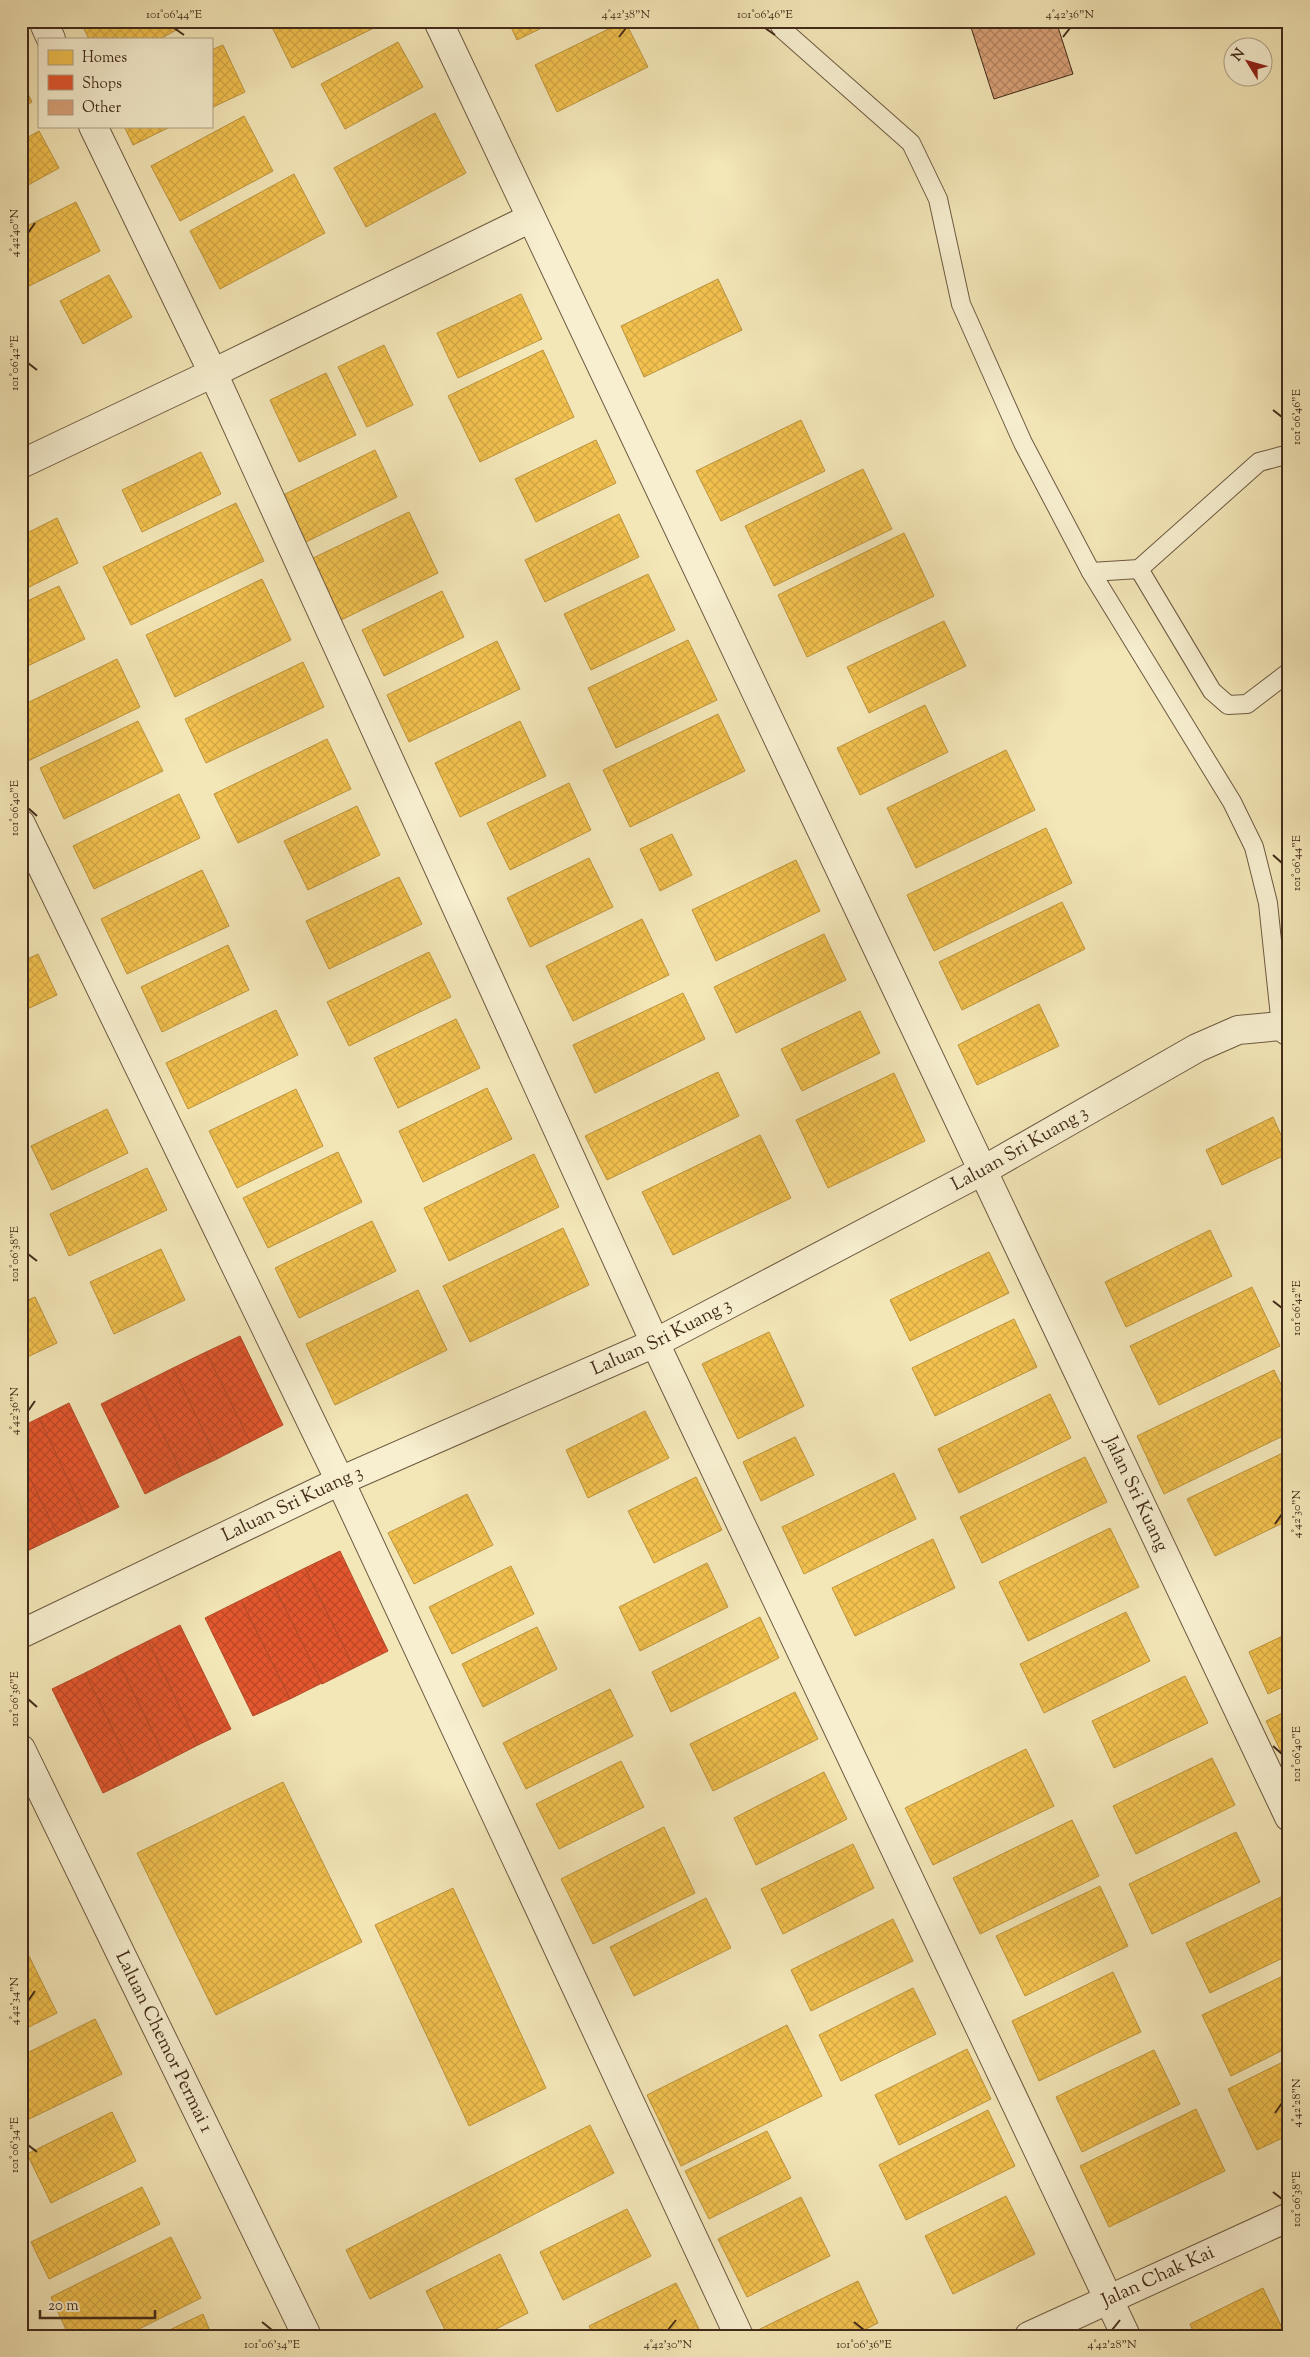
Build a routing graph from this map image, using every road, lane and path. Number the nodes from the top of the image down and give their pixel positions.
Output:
1 (42, 21) edge
2 (438, 21) edge
3 (777, 21) edge
4 (50, 38) edge
5 (95, 128) edge
6 (530, 218) junction
7 (213, 373) junction
8 (1289, 454) edge
9 (21, 464) edge
10 (1139, 569) junction
11 (1090, 572) junction
12 (1289, 672) edge
13 (21, 824) edge
14 (1285, 1029) edge
15 (982, 1171) junction
16 (655, 1343) junction
17 (340, 1481) junction
18 (21, 1634) edge
19 (21, 1749) edge
20 (1289, 1817) edge
21 (1289, 2217) edge
22 (1108, 2299) junction
23 (307, 2336) edge
24 (740, 2336) edge
25 (1028, 2336) edge
26 (1126, 2336) edge

1 - 4 street
2 - 6 street, Jalan Sri Kuang
3 - 11 lane
5 - 7 street
6 - 7 street
6 - 15 street, Jalan Sri Kuang
7 - 9 street
7 - 16 street
8 - 10 lane
10 - 11 lane
10 - 12 lane
11 - 14 lane
13 - 17 street
14 - 15 street, Laluan Sri Kuang 3
15 - 16 street, Laluan Sri Kuang 3
15 - 20 street, Jalan Sri Kuang
16 - 17 street, Laluan Sri Kuang 3
16 - 22 street
17 - 18 street, Laluan Sri Kuang 3
17 - 24 street
19 - 23 street, Laluan Chemor Permai 1
21 - 22 street, Jalan Chak Kai
22 - 25 street, Jalan Chak Kai
22 - 26 street

